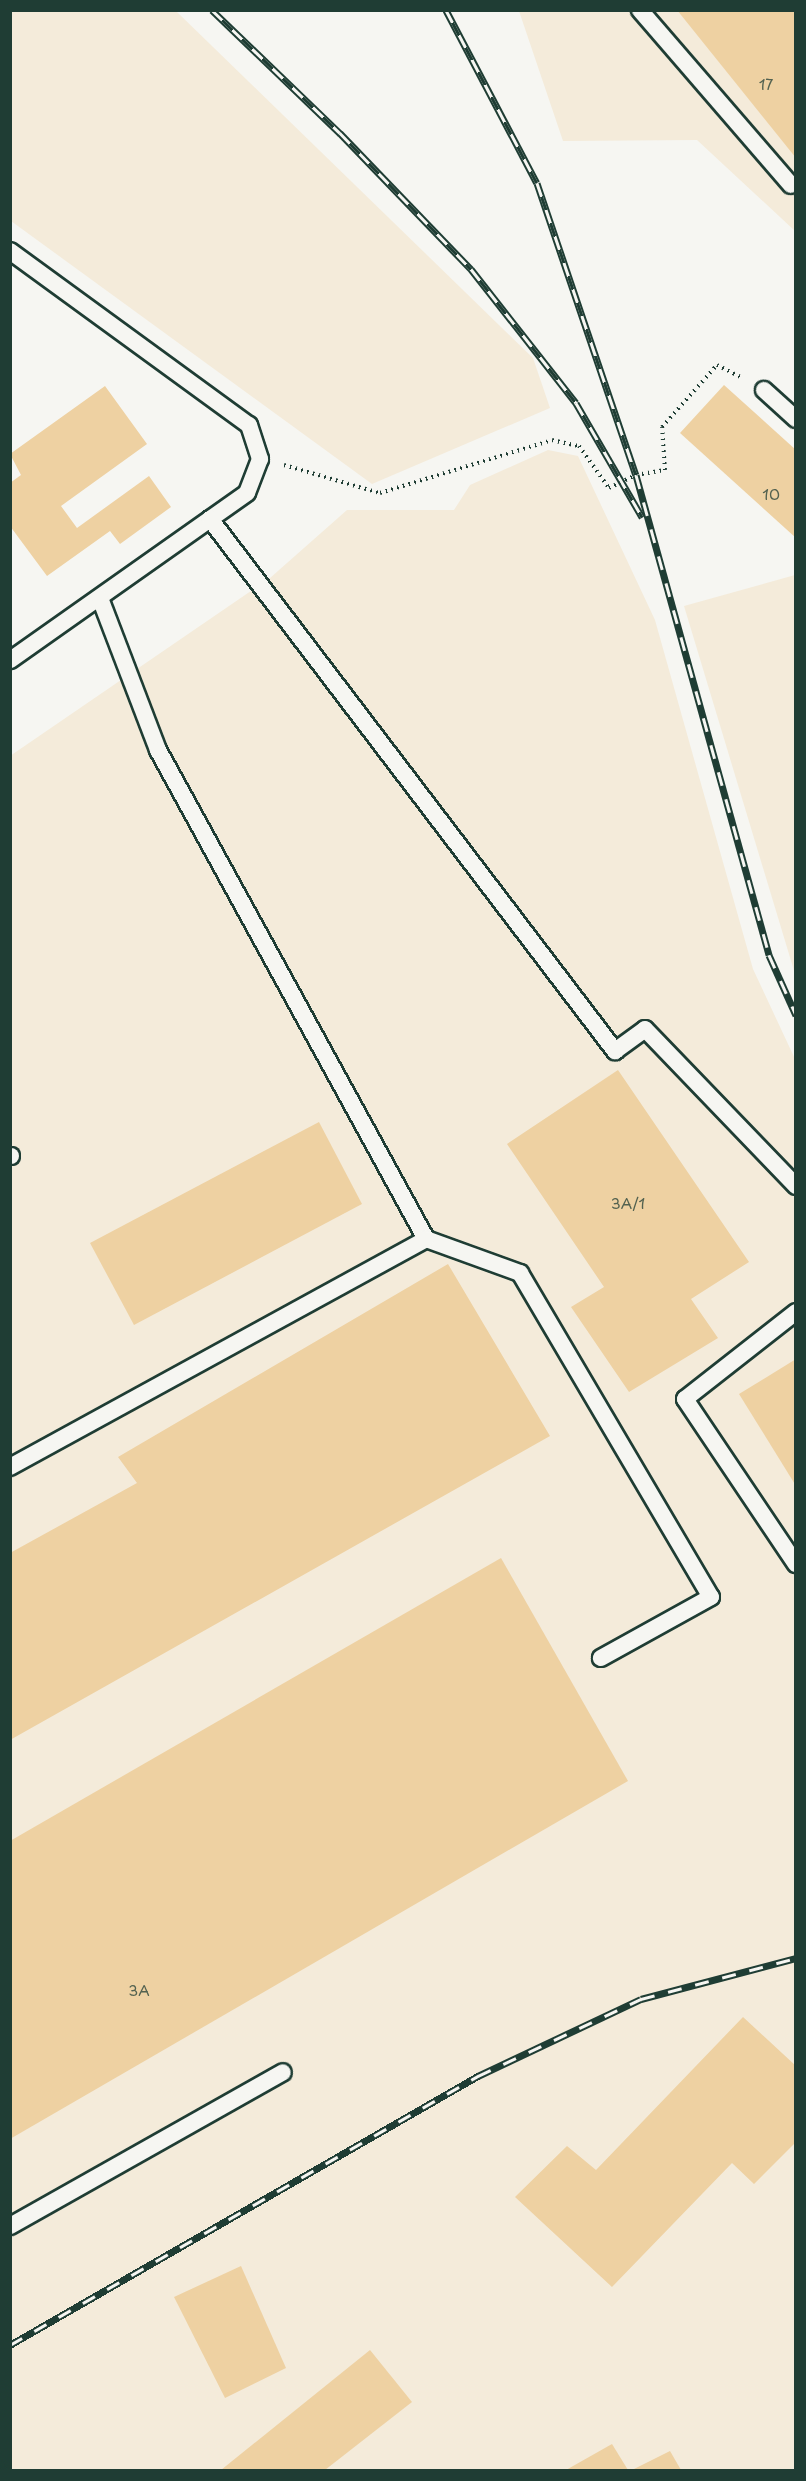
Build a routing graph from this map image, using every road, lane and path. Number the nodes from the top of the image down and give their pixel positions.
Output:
1 (640, 10) edge
2 (791, 185) dead end
3 (10, 251) edge
4 (764, 390) joint
5 (795, 419) edge
6 (260, 459) junction
7 (210, 519) junction
8 (100, 598) junction
9 (10, 660) edge
10 (795, 1186) edge
11 (426, 1239) junction
12 (795, 1312) edge
13 (10, 1467) edge
14 (795, 1564) edge
15 (601, 1658) dead end
16 (283, 2072) dead end
17 (10, 2226) edge

1 - 2 lane
3 - 6 lane
4 - 5 lane
4 - 6 path
6 - 7 lane
7 - 8 lane
7 - 10 lane
8 - 9 lane
8 - 11 lane
11 - 13 lane
11 - 15 lane
12 - 14 lane
16 - 17 lane

